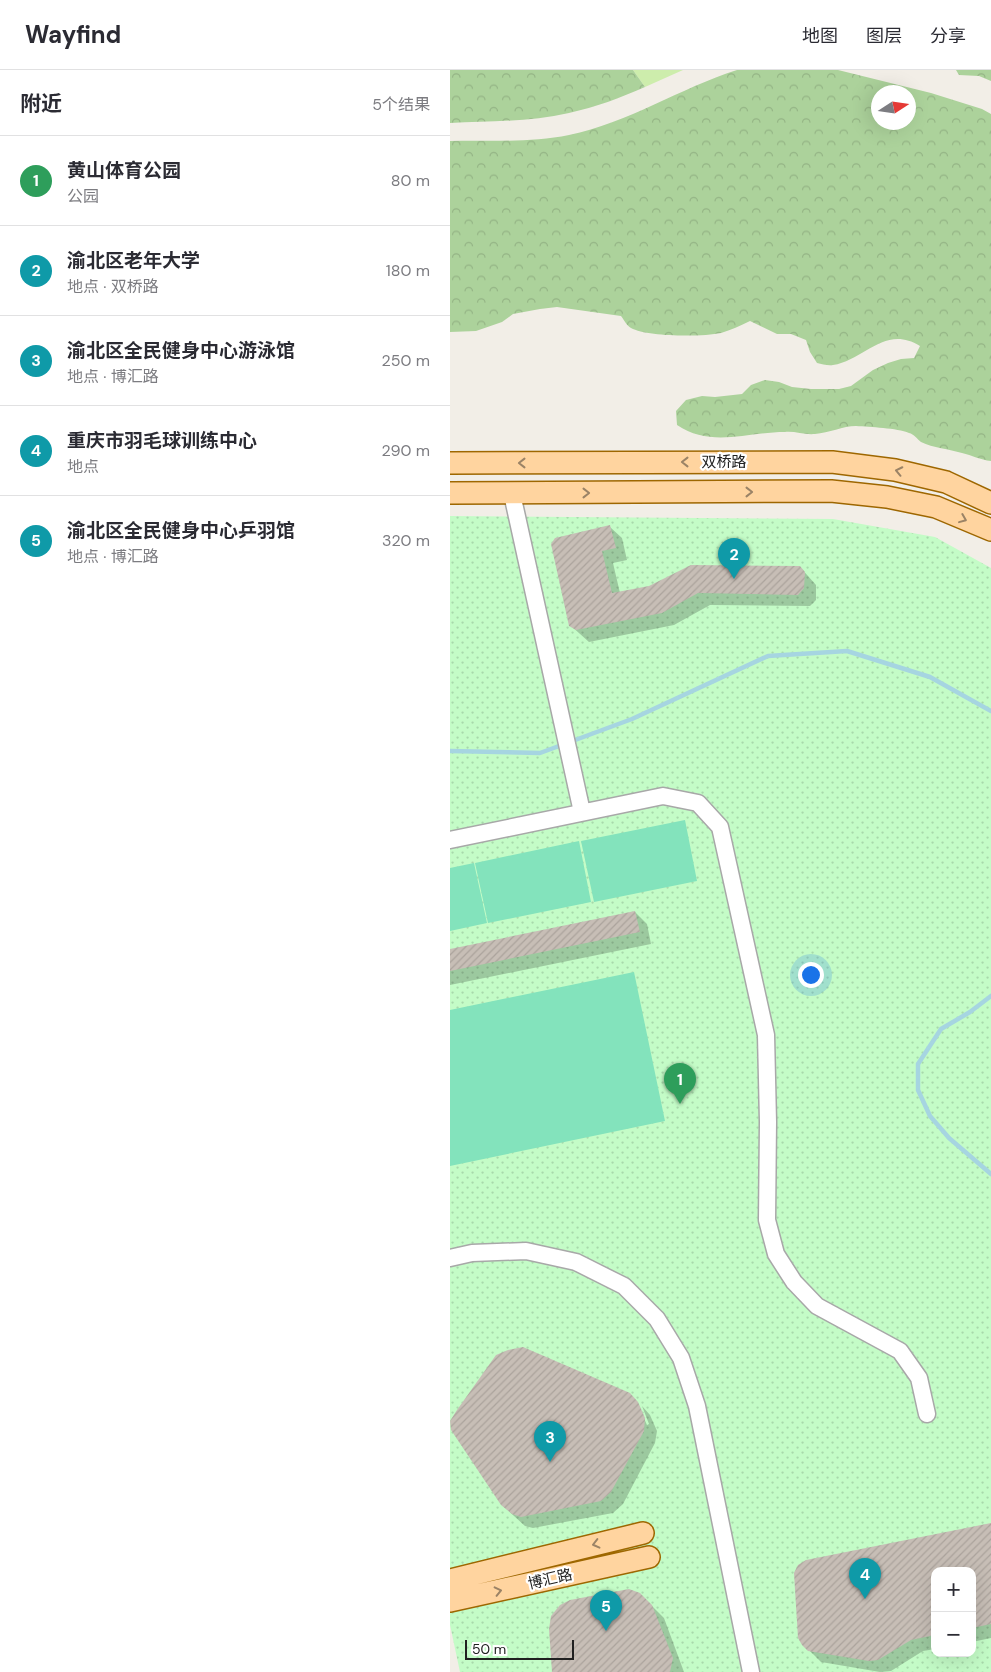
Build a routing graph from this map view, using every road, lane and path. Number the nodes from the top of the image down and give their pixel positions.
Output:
1 (450, 462) edge
2 (450, 493) edge
3 (512, 494) junction
4 (991, 503) edge
5 (991, 530) edge
6 (582, 812) junction
7 (450, 840) edge
8 (450, 1258) edge
9 (927, 1414) dead end
10 (643, 1533) joint
11 (649, 1557) joint
12 (450, 1580) edge
13 (450, 1601) edge
14 (751, 1672) edge

4 -> 1 main road, 双桥路
2 - 3 main road, 双桥路
3 -> 5 main road, 双桥路
3 - 6 street
6 - 7 street
6 - 9 street
8 - 14 street
10 - 11 street
10 -> 12 main road, 博汇路
13 -> 11 main road, 博汇路

